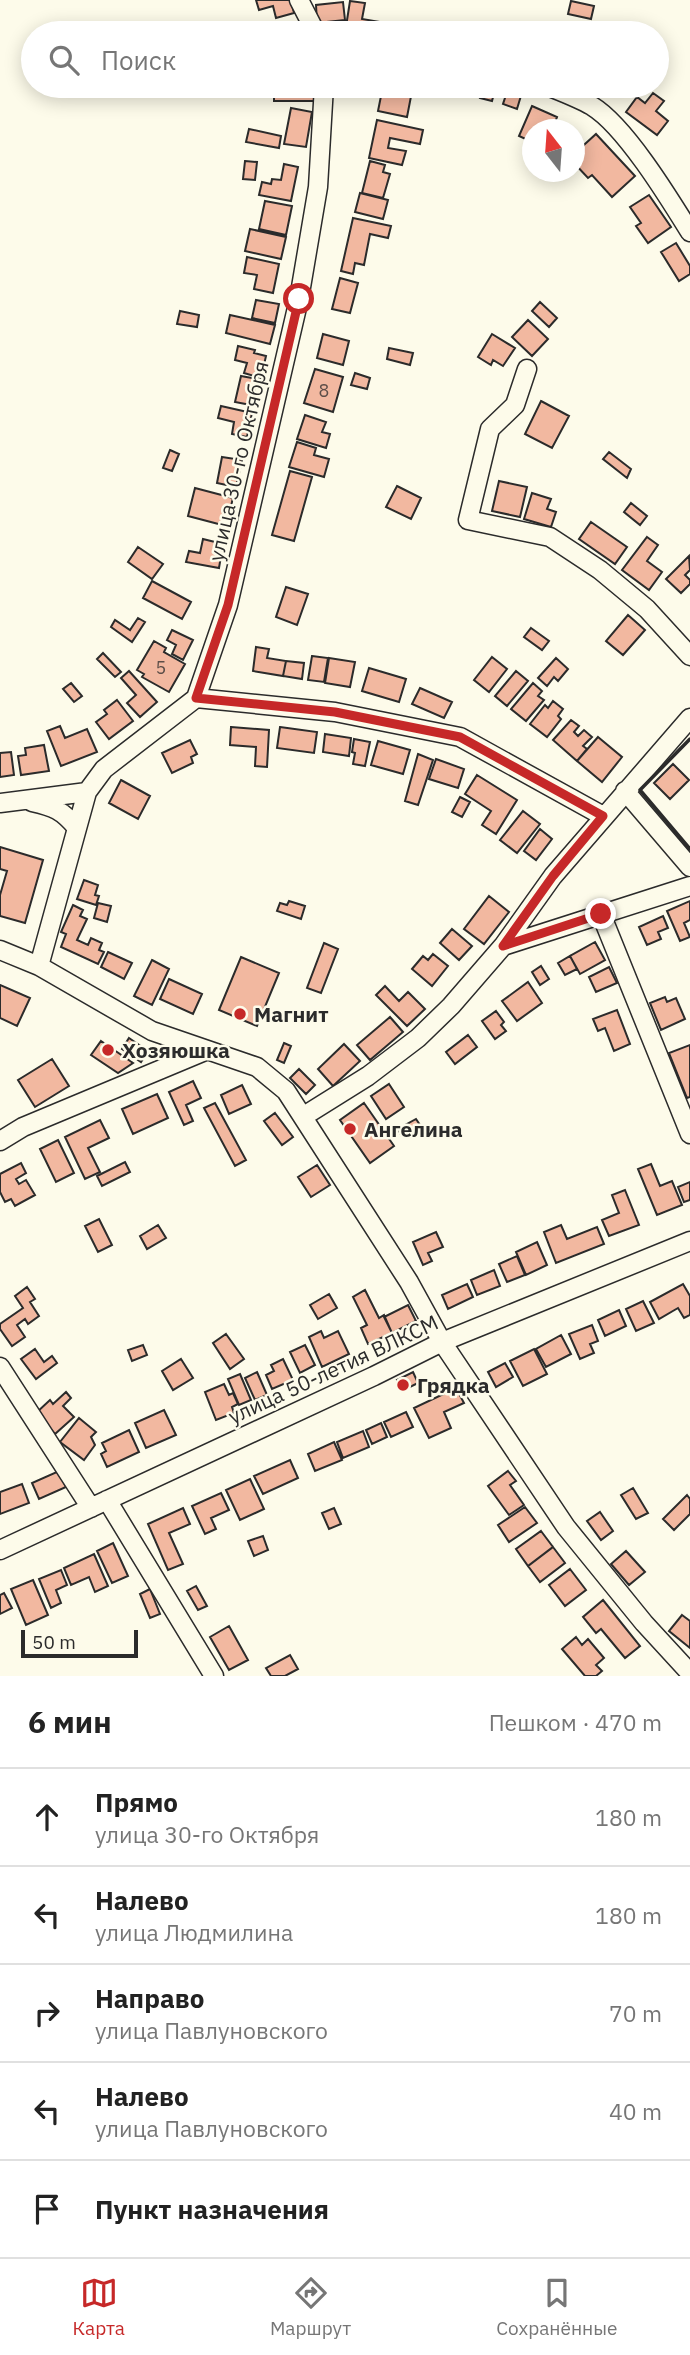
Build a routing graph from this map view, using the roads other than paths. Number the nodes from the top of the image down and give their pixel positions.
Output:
1 (299, 0) edge
2 (310, 21) edge
3 (323, 98) edge
4 (574, 98) edge
5 (690, 232) edge
6 (527, 369) dead end
7 (690, 656) edge
8 (196, 698) junction
9 (690, 718) edge
10 (625, 791) junction
11 (87, 792) junction
12 (22, 799) junction
13 (0, 803) edge
14 (603, 816) junction
15 (77, 828) junction
16 (690, 867) edge
17 (690, 886) edge
18 (601, 914) junction
19 (503, 946) junction
20 (0, 950) edge
21 (39, 966) junction
22 (205, 1051) junction
23 (304, 1116) junction
24 (690, 1134) edge
25 (0, 1141) edge
26 (690, 1241) edge
27 (442, 1342) junction
28 (0, 1367) edge
29 (99, 1504) junction
30 (0, 1550) edge
31 (690, 1673) edge
32 (214, 1676) edge

1 - 2 street
3 - 8 street, улица 30-го Октября
4 - 5 street
6 - 7 street
8 - 11 street
8 - 14 street
9 - 10 street
10 - 14 street
10 - 16 street
11 - 12 street
11 - 15 street
12 - 13 street
12 - 15 street
14 - 19 street
15 - 21 street
17 - 18 street
18 - 19 street
18 - 24 street
19 - 23 street
20 - 21 street
21 - 22 street
22 - 23 street
22 - 25 street
23 - 27 street
26 - 27 street, улица 50-летия ВЛКСМ
27 - 29 street, улица 50-летия ВЛКСМ
27 - 31 street
28 - 29 street
29 - 30 street, улица 50-летия ВЛКСМ
29 - 32 street

